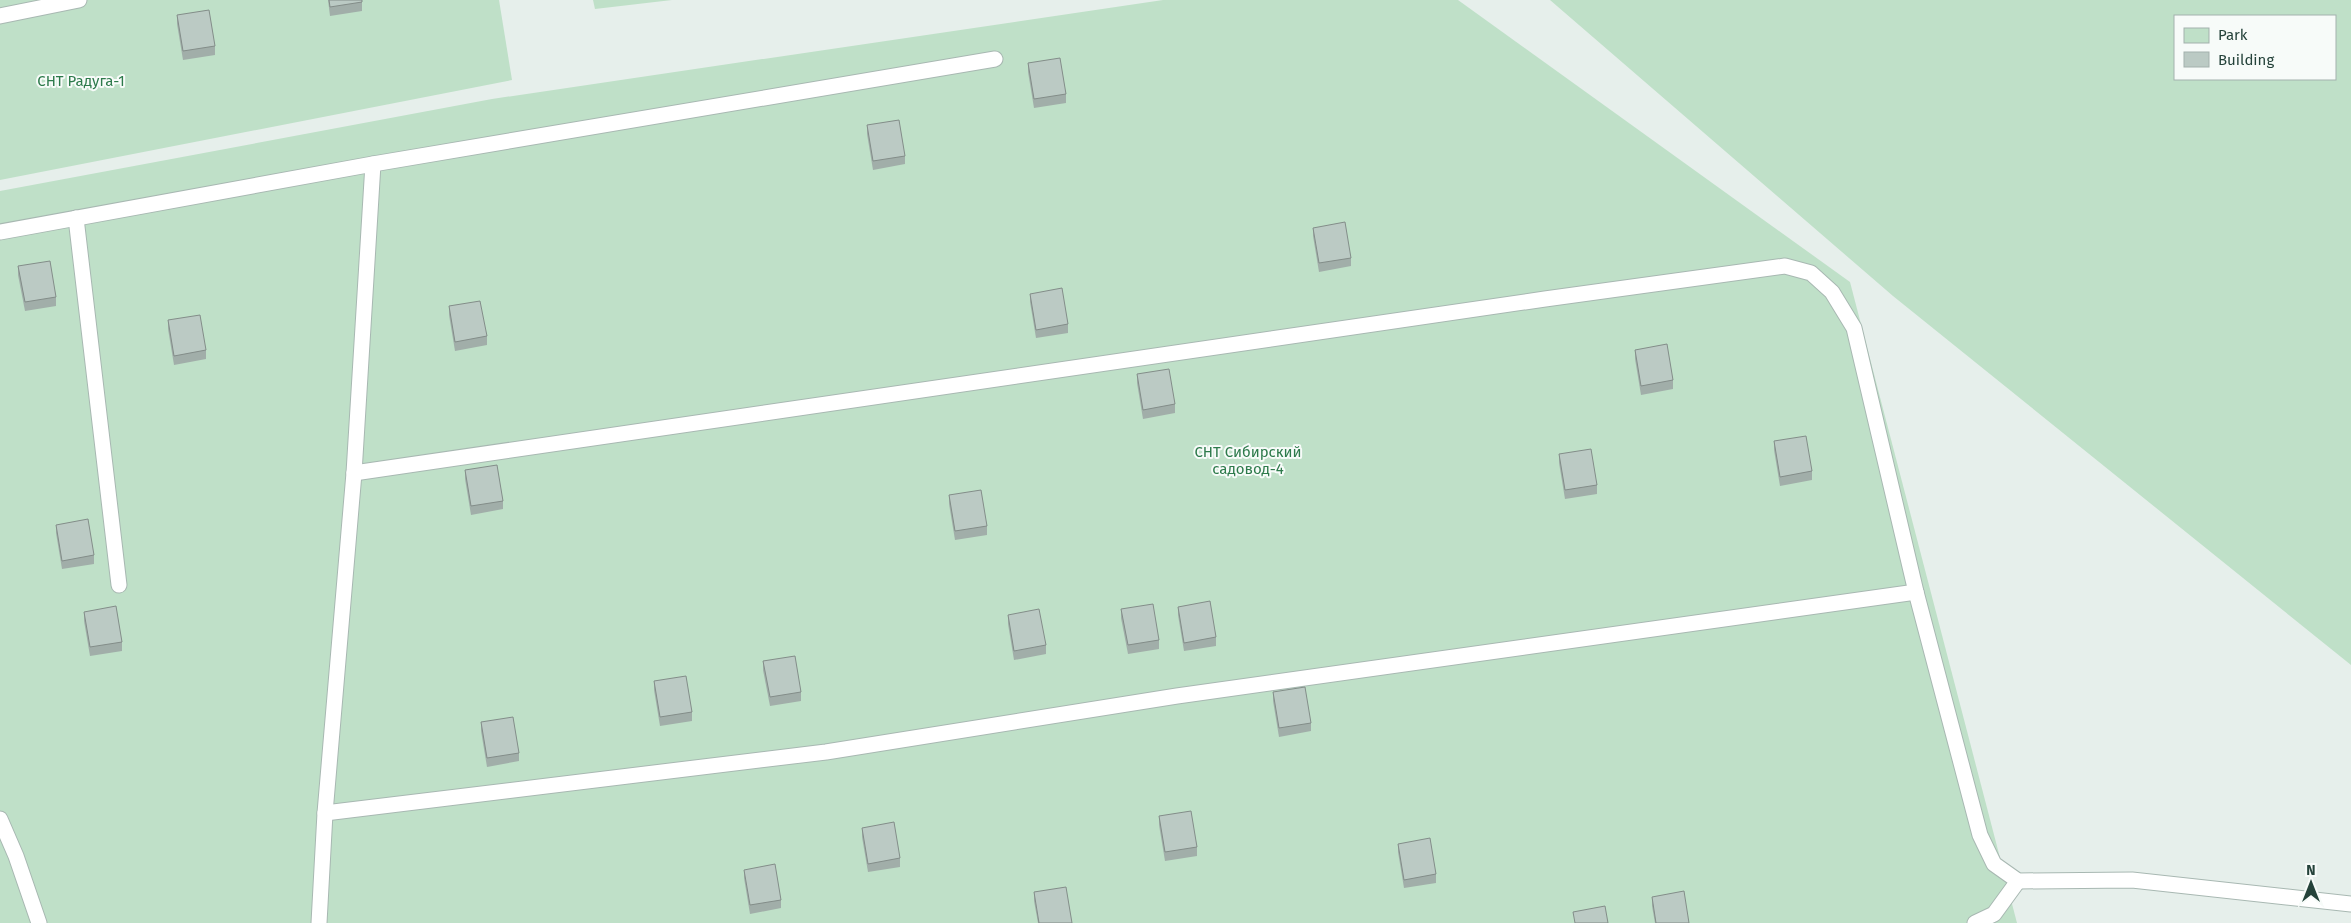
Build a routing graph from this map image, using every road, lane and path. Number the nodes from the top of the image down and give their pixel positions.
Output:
1 (79, 0) edge
2 (0, 16) edge
3 (995, 59) dead end
4 (373, 164) junction
5 (76, 218) junction
6 (0, 232) edge
7 (354, 473) junction
8 (119, 585) dead end
9 (1916, 592) junction
10 (325, 813) junction
11 (0, 819) edge
12 (2018, 881) junction
13 (2351, 904) edge
14 (39, 923) edge
15 (319, 923) edge
16 (1975, 923) edge

1 - 2 lane
3 - 4 lane
4 - 5 lane
4 - 7 lane
5 - 6 lane
5 - 8 lane
7 - 9 lane
7 - 10 lane
9 - 10 lane
9 - 12 lane
10 - 15 lane
11 - 14 lane
12 - 13 lane
12 - 16 lane

